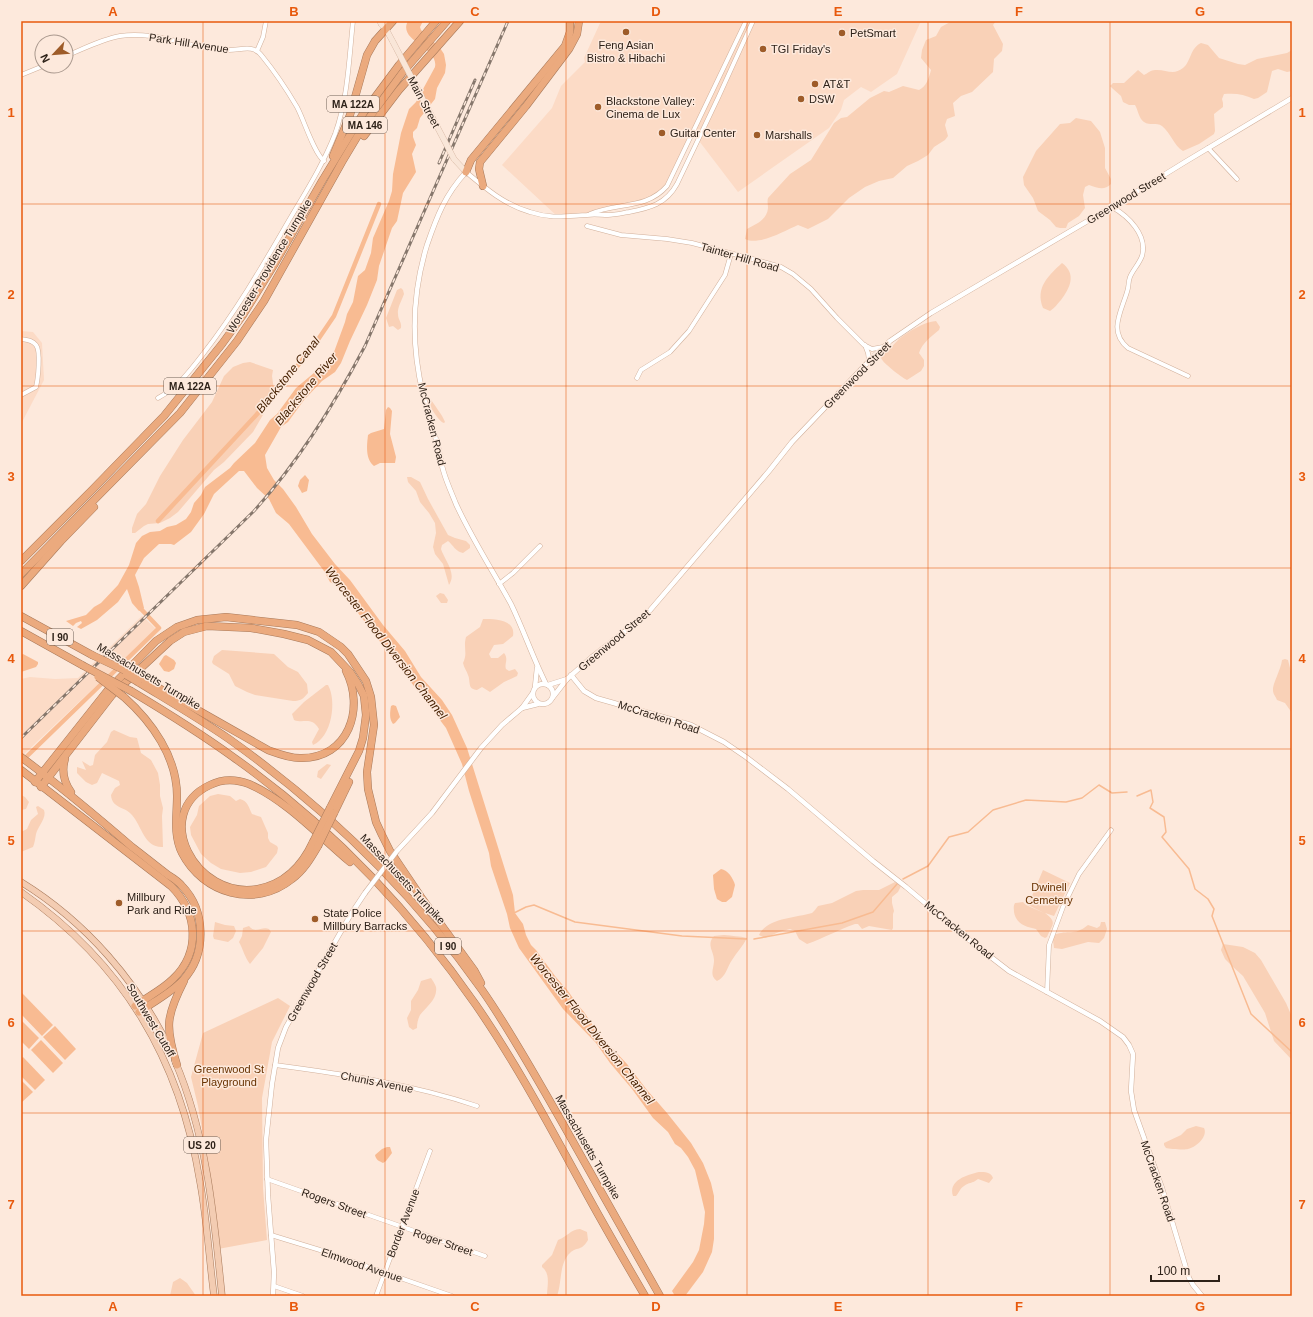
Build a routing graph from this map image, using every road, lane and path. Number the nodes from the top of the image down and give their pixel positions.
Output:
1 (266, 21) edge
2 (353, 21) edge
3 (380, 21) edge
4 (385, 21) edge
5 (393, 21) edge
6 (436, 21) edge
7 (447, 21) edge
8 (460, 21) edge
9 (570, 21) edge
10 (579, 21) edge
11 (746, 21) edge
12 (753, 21) edge
13 (386, 29) junction
14 (416, 50) junction
15 (257, 51) junction
16 (74, 53) edge
17 (34, 70) edge
18 (21, 75) edge
19 (1292, 98) edge
20 (1208, 148) junction
21 (324, 161) junction
22 (480, 162) junction
23 (466, 172) junction
24 (1237, 179) dead end
25 (322, 181) junction
26 (483, 186) junction
27 (320, 203) junction
28 (1112, 207) junction
29 (588, 214) junction
30 (587, 226) dead end
31 (731, 254) junction
32 (21, 339) edge
33 (864, 345) junction
34 (883, 347) junction
35 (869, 361) junction
36 (1188, 376) dead end
37 (637, 378) dead end
38 (21, 395) edge
39 (158, 398) dead end
40 (126, 469) junction
41 (540, 546) dead end
42 (21, 561) edge
43 (21, 574) edge
44 (499, 584) junction
45 (21, 586) edge
46 (24, 618) edge
47 (21, 631) edge
48 (336, 657) junction
49 (82, 664) junction
50 (537, 668) junction
51 (569, 677) junction
52 (140, 680) junction
53 (547, 685) junction
54 (535, 687) junction
55 (532, 694) junction
56 (553, 697) junction
57 (538, 704) junction
58 (522, 708) junction
59 (373, 714) junction
60 (66, 755) junction
61 (21, 757) edge
62 (23, 772) edge
63 (42, 773) junction
64 (48, 778) junction
65 (35, 782) junction
66 (41, 787) junction
67 (78, 800) junction
68 (332, 810) junction
69 (1111, 830) dead end
70 (316, 844) junction
71 (372, 877) junction
72 (21, 882) edge
73 (21, 892) edge
74 (189, 972) junction
75 (1047, 992) junction
76 (144, 1004) junction
77 (137, 1009) junction
78 (502, 1020) junction
79 (177, 1065) junction
80 (275, 1065) junction
81 (477, 1106) dead end
82 (430, 1151) dead end
83 (267, 1179) junction
84 (401, 1227) junction
85 (271, 1235) junction
86 (486, 1256) dead end
87 (384, 1273) junction
88 (274, 1286) junction
89 (214, 1296) edge
90 (222, 1296) edge
91 (273, 1296) edge
92 (303, 1296) edge
93 (376, 1296) edge
94 (452, 1296) edge
95 (645, 1296) edge
96 (660, 1296) edge
97 (1202, 1296) edge

1 - 15 street
2 - 21 street
3 - 13 main road, Main Street
4 - 13 main road, Main Street
5 - 13 highway
6 - 14 highway, Worcester-Providence Turnpike / MA 146
7 - 14 highway, Worcester-Providence Turnpike / MA 146
8 - 27 highway, MA 122A
9 - 23 highway
10 - 22 highway
11 - 29 street
12 - 29 street
13 - 23 main road, Main Street, bridge
13 - 25 highway, MA 122A
14 - 25 highway, Worcester-Providence Turnpike / MA 146
14 - 27 highway, Worcester-Providence Turnpike / MA 146
15 - 16 street, Park Hill Avenue
15 - 21 street
17 - 18 street
19 - 20 street, Greenwood Street
20 - 24 street
20 - 28 street, Greenwood Street
21 - 39 street
22 - 23 highway
22 - 26 highway
23 - 26 street
23 - 44 street, McCracken Road
25 - 42 highway, Worcester-Providence Turnpike / MA 122A
26 - 29 street
27 - 40 highway, Worcester-Providence Turnpike / MA 122A
28 - 34 street, Greenwood Street
28 - 36 street
30 - 31 street, Tainter Hill Road
31 - 33 street, Tainter Hill Road
31 - 37 street
32 - 38 street
33 - 34 street
33 - 35 street, Tainter Hill Road
34 - 35 street, Greenwood Street
35 - 51 street, Greenwood Street
40 - 43 highway, Worcester-Providence Turnpike / MA 122A
40 - 45 highway
41 - 44 street
44 - 50 street, McCracken Road
46 - 52 highway, Massachusetts Turnpike / I 90, bridge
47 - 49 highway, Massachusetts Turnpike / I 90
48 - 52 highway
48 - 60 highway
48 - 68 highway
49 - 70 highway, bridge
49 - 71 highway, Massachusetts Turnpike / I 90, bridge
50 - 53 street, McCracken Road
50 - 54 street, McCracken Road
51 - 53 street, Greenwood Street
51 - 56 street, Greenwood Street
51 - 75 street, McCracken Road
52 - 78 highway, Massachusetts Turnpike / I 90
53 - 54 street
53 - 56 street
54 - 55 street
55 - 57 street
55 - 58 street, Greenwood Street
56 - 57 street
57 - 58 street, Greenwood Street
58 - 80 street, Greenwood Street, bridge
59 - 63 highway
59 - 68 highway
59 - 78 highway
60 - 64 highway
60 - 67 highway
61 - 63 highway
62 - 65 highway
63 - 64 highway
63 - 65 highway
64 - 66 highway
64 - 67 highway
65 - 66 highway
66 - 76 highway
67 - 74 highway
68 - 70 highway, bridge
69 - 75 street
70 - 71 highway
71 - 95 highway, Massachusetts Turnpike / I 90
72 - 76 main road, Southwest Cutoff / US 20
73 - 77 main road, Southwest Cutoff / US 20
74 - 76 highway
74 - 79 highway
75 - 97 street, McCracken Road
76 - 77 highway
76 - 79 main road, Southwest Cutoff / US 20
77 - 89 main road, Southwest Cutoff / US 20
78 - 96 highway, Massachusetts Turnpike / I 90
79 - 90 main road, Southwest Cutoff / US 20
80 - 81 street, Chunis Avenue
80 - 83 street, Greenwood Street
82 - 84 street, Border Avenue
83 - 84 street, Rogers Street
83 - 85 street, Greenwood Street
84 - 86 street, Roger Street
84 - 87 street, Border Avenue
85 - 87 street, Elmwood Avenue
85 - 88 street, Greenwood Street
87 - 93 street, Border Avenue
87 - 94 street, Elmwood Avenue
88 - 91 street, Greenwood Street
88 - 92 street

